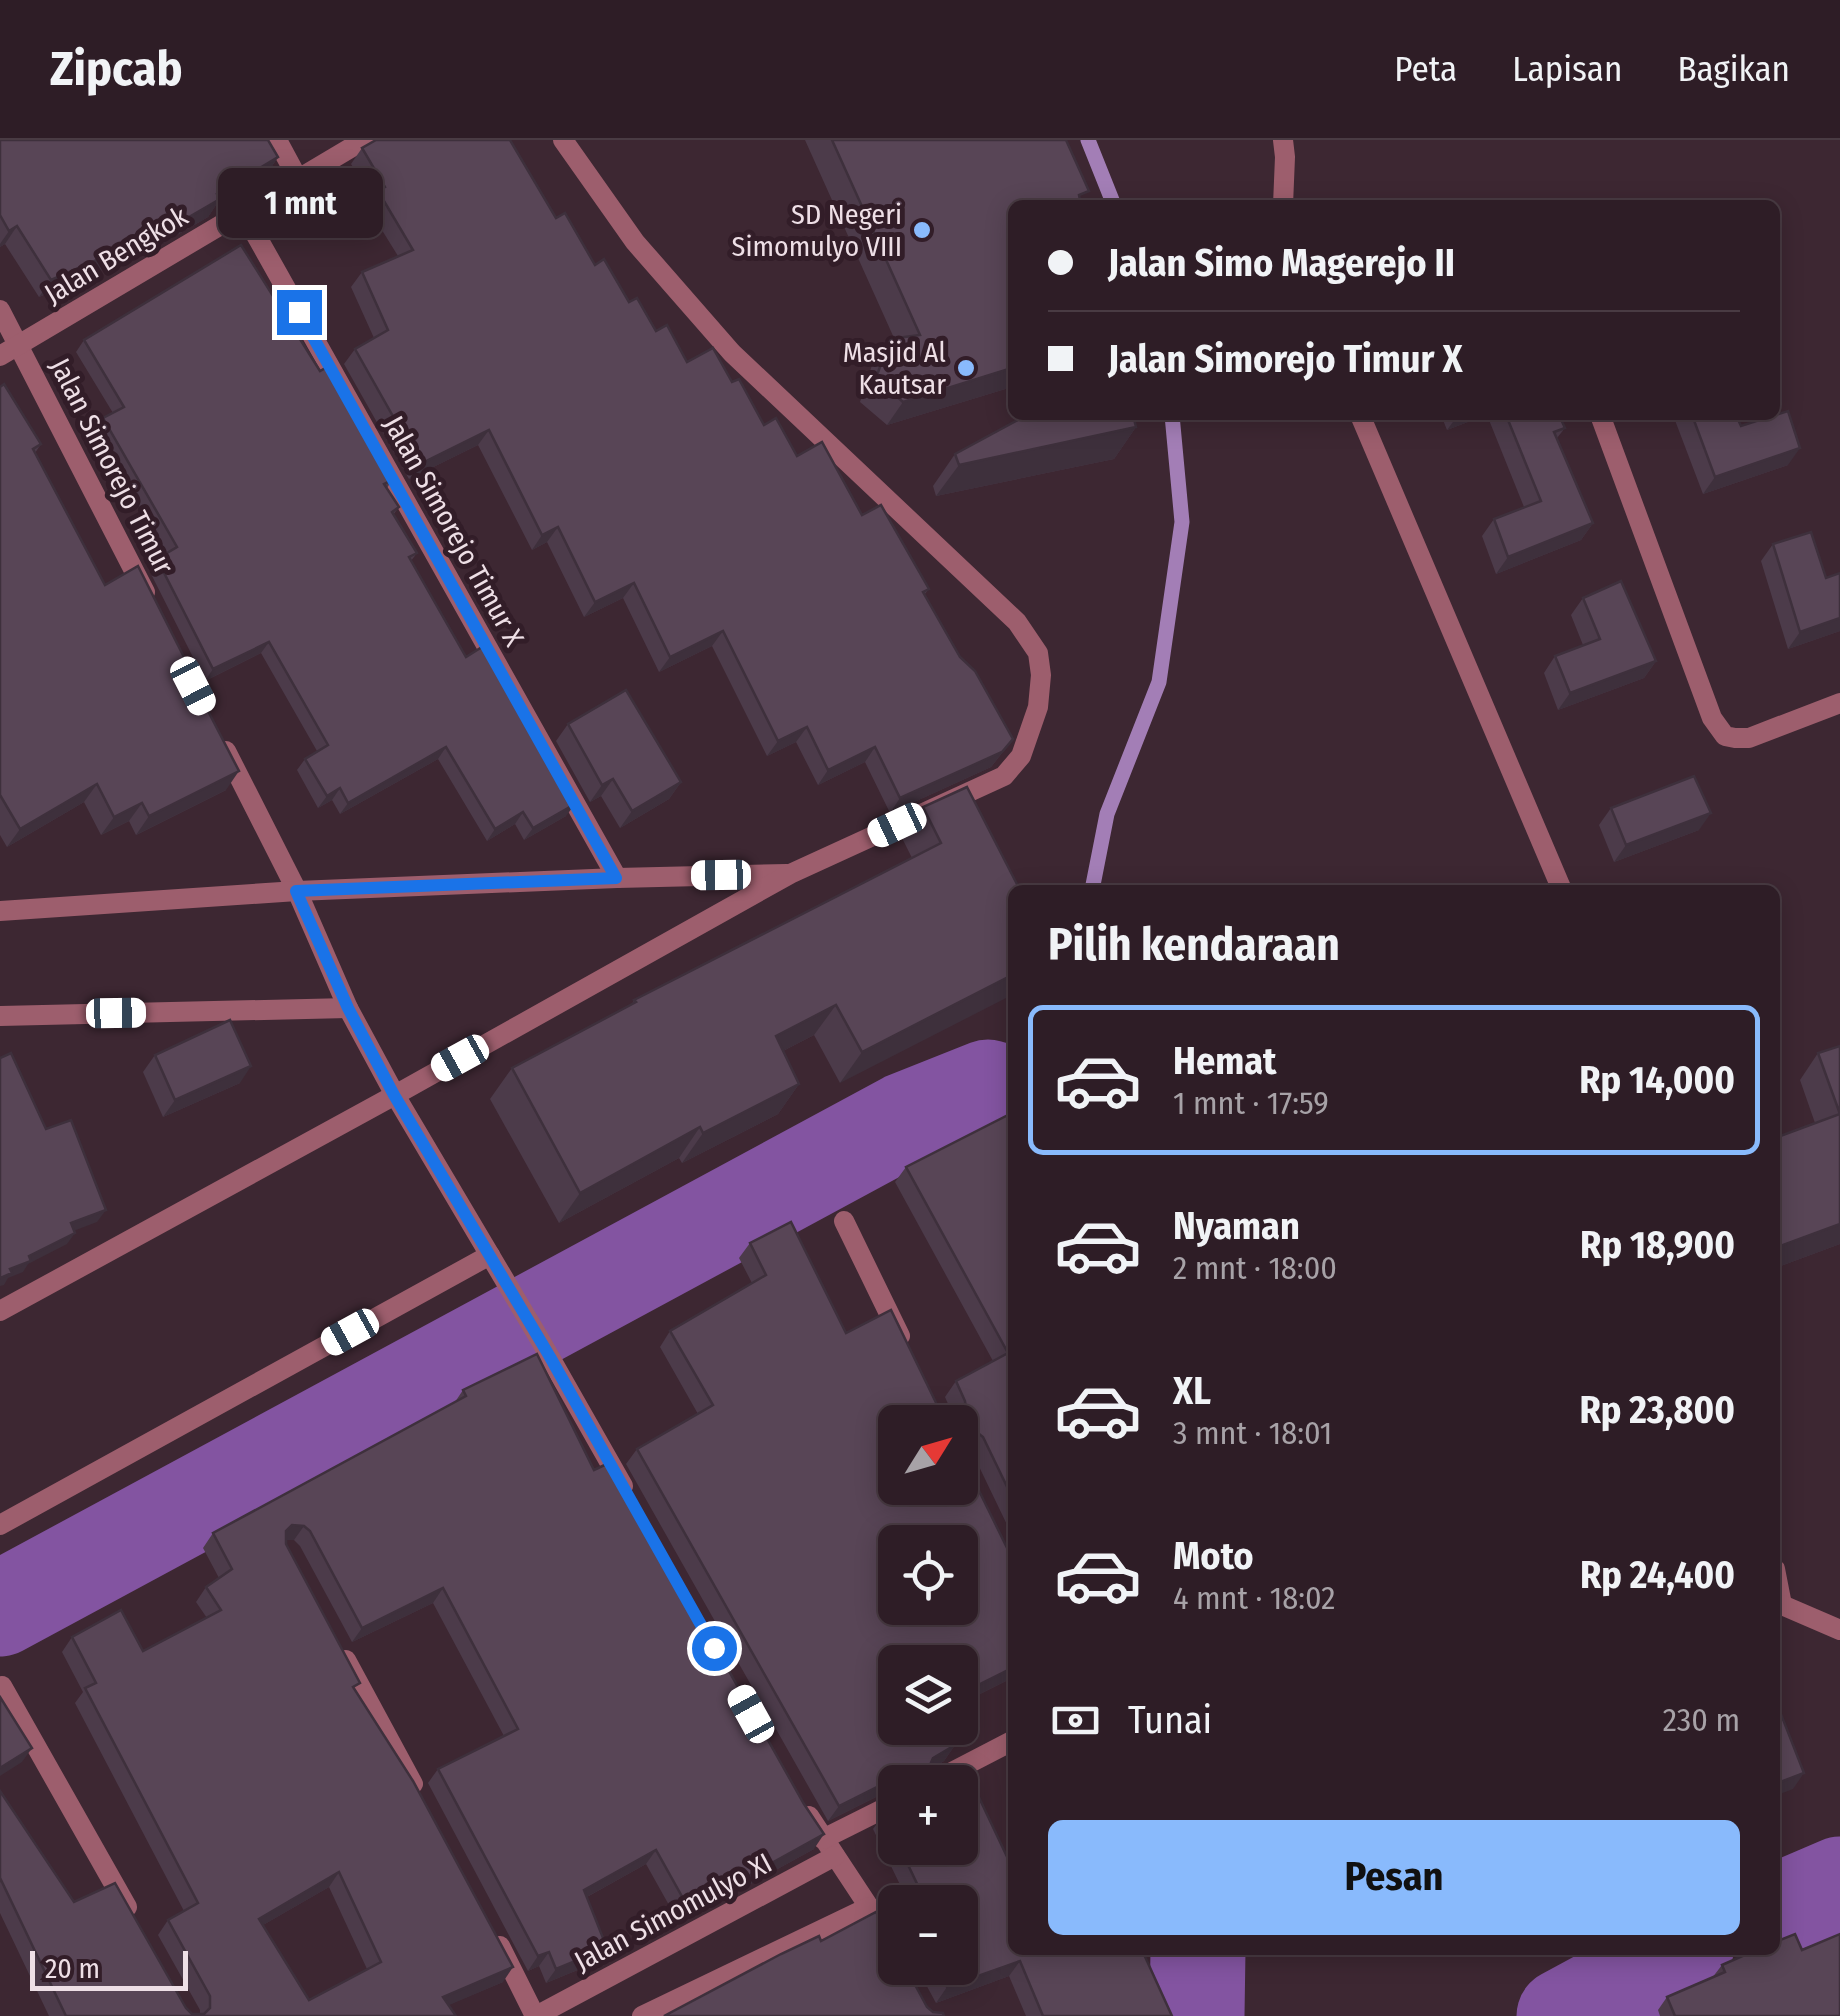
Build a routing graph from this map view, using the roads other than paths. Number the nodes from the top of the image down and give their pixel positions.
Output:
1 (277, 140) edge
2 (364, 140) edge
3 (563, 140) edge
4 (1283, 140) edge
5 (298, 180) junction
6 (1284, 200) edge
7 (243, 212) junction
8 (0, 310) edge
9 (19, 346) junction
10 (0, 356) edge
11 (1362, 420) edge
12 (1602, 420) edge
13 (154, 609) edge
14 (1840, 704) edge
15 (216, 732) edge
16 (790, 874) junction
17 (616, 878) junction
18 (1560, 885) edge
19 (296, 891) junction
20 (0, 911) edge
21 (348, 1008) junction
22 (0, 1016) edge
23 (394, 1095) junction
24 (844, 1221) dead end
25 (490, 1255) junction
26 (0, 1311) edge
27 (910, 1355) edge
28 (634, 1506) edge
29 (0, 1525) edge
30 (1780, 1605) edge
31 (1840, 1630) edge
32 (335, 1639) edge
33 (2, 1686) dead end
34 (1008, 1743) edge
35 (966, 1765) edge
36 (419, 1795) edge
37 (797, 1795) edge
38 (878, 1814) edge
39 (829, 1848) junction
40 (869, 1907) junction
41 (878, 1923) edge
42 (140, 1929) edge
43 (493, 1934) edge
44 (535, 2016) edge
45 (642, 2016) edge

1 - 5 street
2 - 5 street, Jalan Bengkok
3 - 16 street
4 - 6 street
5 - 7 street, Jalan Bengkok
7 - 9 street, Jalan Bengkok
7 - 17 street, Jalan Simorejo Timur X
8 - 9 street, Jalan Simorejo Timur
9 - 10 street, Jalan Bengkok
9 - 13 street, Jalan Simorejo Timur
11 - 18 street
12 - 14 street
15 - 19 street
16 - 17 street
16 - 23 street
17 - 19 street
19 - 20 street
19 - 21 street
21 - 22 street
21 - 23 street
23 - 25 street
23 - 26 street
24 - 27 street
25 - 28 street
25 - 29 street
30 - 31 street
32 - 36 street
33 - 42 street
34 - 35 street
37 - 39 street
38 - 39 street, Jalan Simomulyo XI
39 - 40 street
39 - 44 street, Jalan Simomulyo XI
40 - 41 street
40 - 45 street
43 - 44 street

